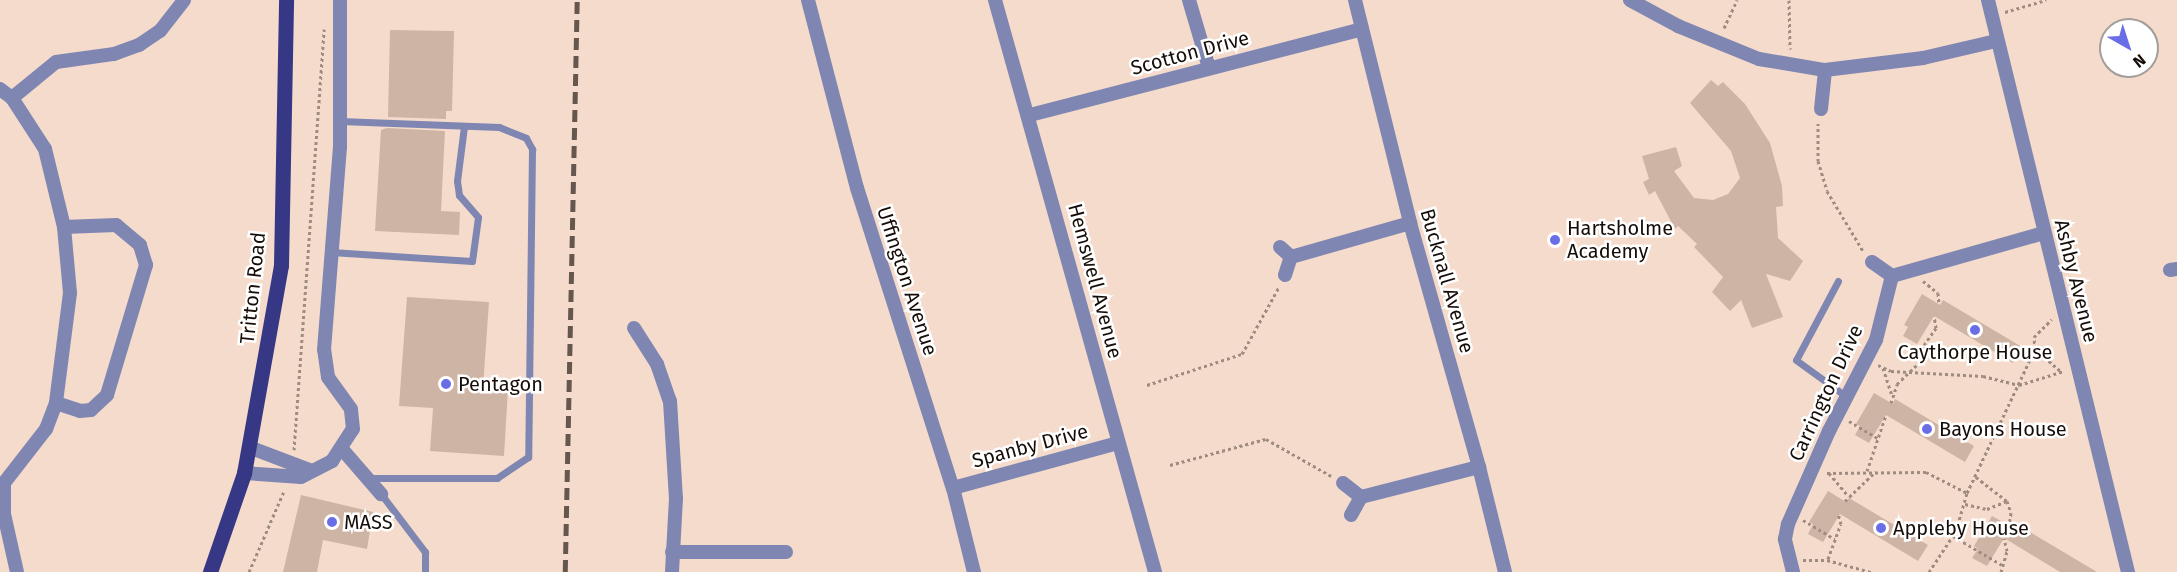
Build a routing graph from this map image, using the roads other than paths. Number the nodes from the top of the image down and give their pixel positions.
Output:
1 (184, 0) edge
2 (286, 0) edge
3 (340, 0) edge
4 (808, 0) edge
5 (995, 0) edge
6 (1189, 0) edge
7 (1355, 0) edge
8 (1630, 0) edge
9 (1988, 0) edge
10 (1359, 30) junction
11 (1996, 41) junction
12 (1209, 68) junction
13 (1825, 70) junction
14 (0, 89) edge
15 (12, 98) junction
16 (1821, 109) road end
17 (1030, 115) junction
18 (340, 121) junction
19 (464, 126) junction
20 (1410, 223) junction
21 (64, 227) junction
22 (2044, 233) junction
23 (1280, 247) dead end
24 (331, 252) junction
25 (1291, 257) junction
26 (1872, 262) road end
27 (1285, 275) road end
28 (1892, 276) junction
29 (1838, 281) dead end
30 (634, 328) dead end
31 (1847, 398) junction
32 (56, 403) junction
33 (1118, 443) junction
34 (249, 447) junction
35 (342, 449) junction
36 (1479, 467) junction
37 (312, 471) junction
38 (244, 473) junction
39 (366, 478) junction
40 (1343, 483) road end
41 (953, 488) junction
42 (381, 494) joint
43 (1361, 497) junction
44 (1, 498) edge
45 (1351, 514) dead end
46 (672, 552) junction
47 (786, 552) dead end
48 (1791, 567) edge
49 (16, 572) edge
50 (210, 572) edge
51 (425, 572) edge
52 (672, 572) edge
53 (974, 572) edge
54 (1155, 572) edge
55 (1504, 572) edge
56 (2128, 572) edge

1 - 15 street
2 - 34 main road, Tritton Road
3 - 18 street
4 - 41 street, Uffington Avenue
5 - 17 street, Hemswell Avenue
6 - 12 street
7 - 10 street, Bucknall Avenue
8 - 13 street
9 - 11 street, Ashby Avenue
10 - 12 street, Scotton Drive
10 - 20 street, Bucknall Avenue
11 - 13 street
11 - 22 street, Ashby Avenue
12 - 17 street, Scotton Drive
13 - 16 street
14 - 15 street
15 - 21 street
17 - 33 street, Hemswell Avenue
18 - 19 lane
18 - 24 street
19 - 24 lane
19 - 39 lane
20 - 25 street
20 - 36 street, Bucknall Avenue
21 - 32 street
21 - 32 street
22 - 28 street
22 - 56 street, Ashby Avenue
23 - 25 street
24 - 35 street
25 - 27 street
26 - 28 street
28 - 31 street, Carrington Drive
29 - 31 lane
30 - 46 street
31 - 48 street, Carrington Drive
32 - 44 street
33 - 41 street, Spanby Drive
33 - 54 street, Hemswell Avenue
34 - 37 street
34 - 38 main road, Tritton Road
35 - 37 street
35 - 39 street
36 - 43 street
36 - 55 street, Bucknall Avenue
37 - 38 street
38 - 50 main road, Tritton Road
39 - 42 street
40 - 43 street
41 - 53 street, Uffington Avenue
42 - 51 lane
43 - 45 street
44 - 49 street
46 - 47 street
46 - 52 street

